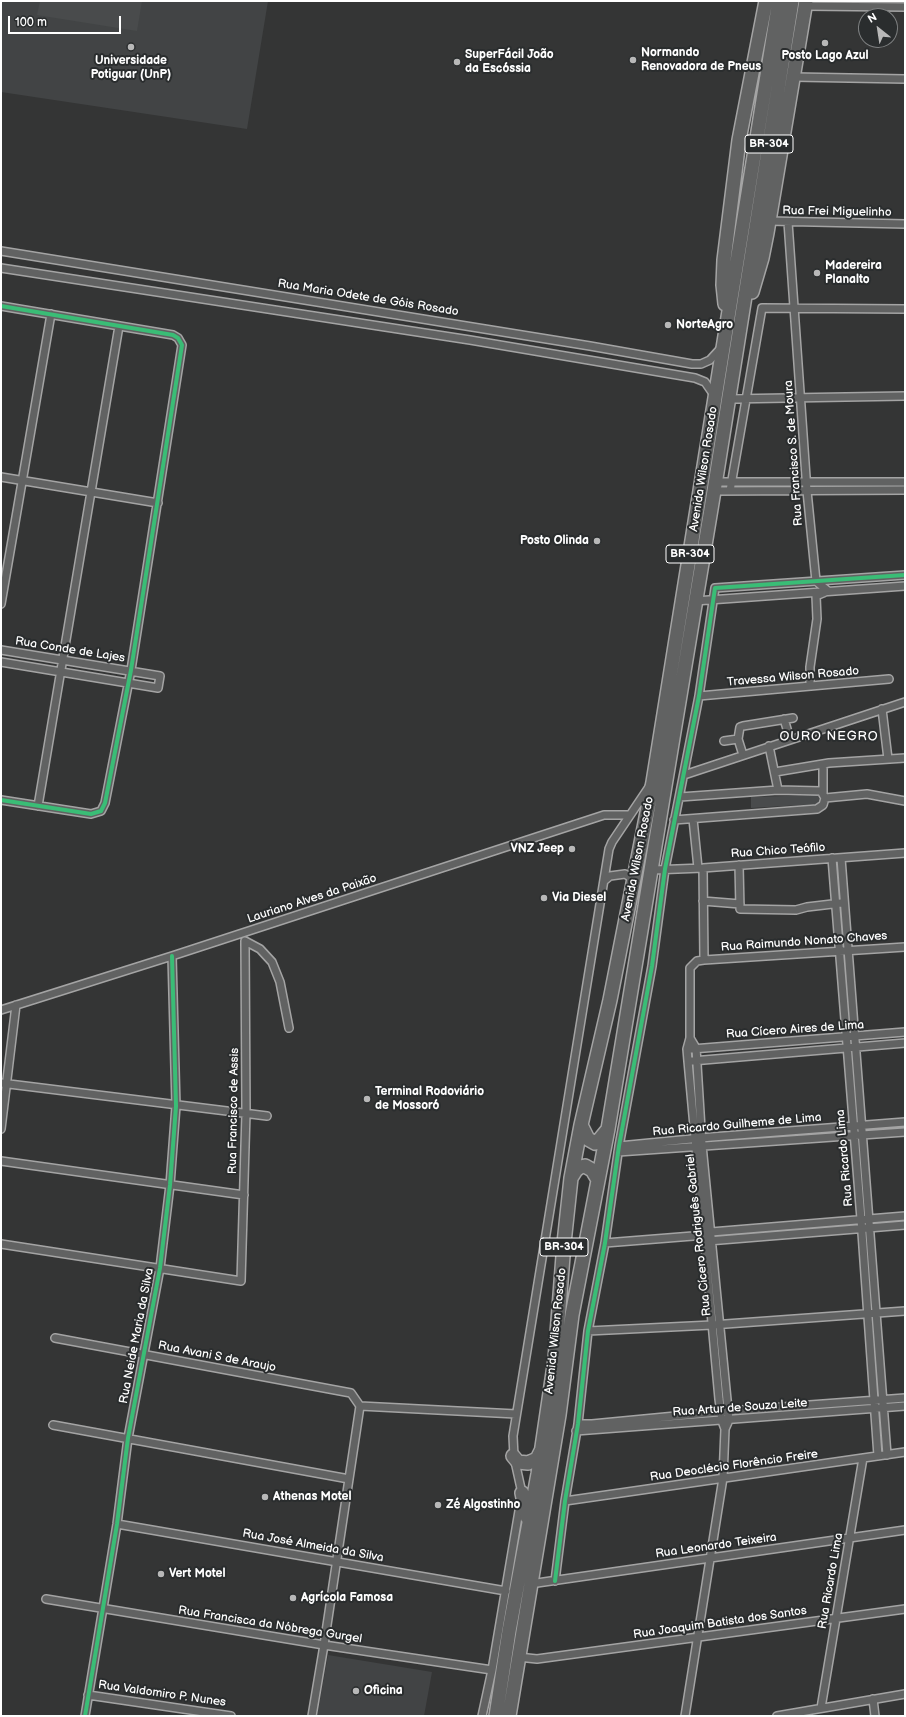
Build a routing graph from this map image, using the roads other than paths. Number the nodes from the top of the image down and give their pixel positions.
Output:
1 (766, 1) edge
2 (779, 1) edge
3 (792, 1) edge
4 (806, 4) edge
5 (905, 7) edge
6 (794, 77) junction
7 (905, 79) edge
8 (769, 221) junction
9 (788, 222) junction
10 (905, 224) edge
11 (1, 251) edge
12 (1, 268) edge
13 (1, 306) edge
14 (794, 307) junction
15 (905, 309) edge
16 (51, 314) junction
17 (118, 326) junction
18 (733, 327) junction
19 (494, 330) junction
20 (470, 340) junction
21 (574, 343) junction
22 (724, 345) junction
23 (536, 352) junction
24 (905, 396) edge
25 (722, 398) junction
26 (800, 398) junction
27 (746, 399) junction
28 (1, 477) edge
29 (22, 481) junction
30 (732, 482) junction
31 (806, 482) junction
32 (905, 482) edge
33 (715, 486) junction
34 (905, 490) edge
35 (730, 491) junction
36 (807, 491) junction
37 (90, 492) junction
38 (158, 503) junction
39 (4, 564) edge
40 (905, 575) edge
41 (816, 581) junction
42 (905, 586) edge
43 (828, 591) junction
44 (713, 600) junction
45 (695, 601) junction
46 (1, 604) edge
47 (1, 650) edge
48 (62, 659) junction
49 (1, 662) edge
50 (130, 671) junction
51 (60, 672) junction
52 (889, 679) dead end
53 (128, 683) junction
54 (810, 686) junction
55 (699, 696) junction
56 (905, 702) edge
57 (882, 710) junction
58 (793, 718) dead end
59 (784, 719) junction
60 (738, 739) junction
61 (790, 739) junction
62 (724, 741) dead end
63 (769, 746) junction
64 (743, 755) junction
65 (905, 758) edge
66 (888, 759) junction
67 (823, 764) junction
68 (775, 772) junction
69 (684, 775) junction
70 (653, 782) junction
71 (778, 790) junction
72 (824, 796) junction
73 (680, 797) junction
74 (1, 800) edge
75 (905, 801) edge
76 (38, 806) junction
77 (630, 815) junction
78 (693, 819) junction
79 (674, 820) junction
80 (905, 853) edge
81 (832, 858) junction
82 (841, 858) junction
83 (739, 865) junction
84 (701, 868) junction
85 (665, 869) junction
86 (652, 870) junction
87 (604, 881) junction
88 (634, 883) junction
89 (703, 901) junction
90 (845, 903) junction
91 (740, 904) junction
92 (836, 904) junction
93 (905, 947) edge
94 (849, 950) junction
95 (840, 951) junction
96 (172, 956) junction
97 (704, 960) junction
98 (16, 1005) junction
99 (1, 1010) edge
100 (289, 1028) dead end
101 (905, 1032) edge
102 (855, 1036) junction
103 (846, 1037) junction
104 (690, 1038) junction
105 (905, 1043) edge
106 (856, 1047) junction
107 (696, 1048) junction
108 (847, 1048) junction
109 (688, 1049) junction
110 (696, 1060) junction
111 (688, 1061) junction
112 (4, 1084) edge
113 (176, 1106) junction
114 (246, 1113) junction
115 (268, 1116) dead end
116 (905, 1122) edge
117 (581, 1125) junction
118 (854, 1126) junction
119 (862, 1126) junction
120 (1, 1129) edge
121 (608, 1129) junction
122 (802, 1130) junction
123 (905, 1132) edge
124 (863, 1135) junction
125 (855, 1136) junction
126 (802, 1139) junction
127 (698, 1142) junction
128 (619, 1149) junction
129 (1, 1161) edge
130 (571, 1178) junction
131 (598, 1180) junction
132 (170, 1185) junction
133 (244, 1195) junction
134 (905, 1216) edge
135 (869, 1218) junction
136 (861, 1219) junction
137 (905, 1225) edge
138 (862, 1228) junction
139 (870, 1228) junction
140 (711, 1232) junction
141 (702, 1233) junction
142 (694, 1236) junction
143 (712, 1240) junction
144 (703, 1241) junction
145 (605, 1243) junction
146 (1, 1244) edge
147 (160, 1268) junction
148 (905, 1311) edge
149 (876, 1313) junction
150 (868, 1314) junction
151 (716, 1325) junction
152 (588, 1331) junction
153 (55, 1338) dead end
154 (144, 1354) junction
155 (905, 1398) edge
156 (883, 1399) junction
157 (874, 1400) junction
158 (360, 1406) junction
159 (905, 1406) edge
160 (874, 1408) junction
161 (884, 1408) junction
162 (724, 1411) junction
163 (516, 1414) junction
164 (726, 1420) junction
165 (53, 1425) dead end
166 (577, 1427) junction
167 (128, 1438) junction
168 (541, 1451) junction
169 (905, 1452) edge
170 (887, 1455) junction
171 (513, 1456) junction
172 (878, 1456) junction
173 (863, 1458) junction
174 (723, 1478) junction
175 (349, 1479) junction
176 (522, 1493) junction
177 (565, 1501) junction
178 (117, 1524) junction
179 (528, 1526) junction
180 (905, 1530) edge
181 (850, 1538) junction
182 (710, 1558) junction
183 (337, 1561) junction
184 (555, 1581) junction
185 (530, 1584) junction
186 (506, 1590) junction
187 (46, 1599) dead end
188 (905, 1608) edge
189 (103, 1609) junction
190 (836, 1618) junction
191 (698, 1637) junction
192 (324, 1645) junction
193 (518, 1657) junction
194 (492, 1670) junction
195 (905, 1694) edge
196 (88, 1695) junction
197 (873, 1699) junction
198 (821, 1708) junction
199 (85, 1716) edge
200 (231, 1716) edge
201 (312, 1716) edge
202 (482, 1716) edge
203 (496, 1716) edge
204 (509, 1716) edge
205 (685, 1716) edge
206 (777, 1716) edge
207 (876, 1716) edge

1 - 18 highway
2 - 18 highway, Avenida Wilson Rosado / BR-304
3 - 18 highway, Avenida Wilson Rosado / BR-304
4 - 5 street
4 - 6 highway
6 - 7 street
6 - 8 highway
8 - 9 street, Rua Frei Miguelinho
8 - 18 highway
9 - 10 street, Rua Frei Miguelinho
9 - 14 street, Rua Francisco S. de Moura
11 - 19 street, Rua Maria Odete de Góis Rosado
12 - 20 street
13 - 16 street
14 - 15 street
14 - 26 street, Rua Francisco S. de Moura
14 - 27 street
16 - 17 street
16 - 29 street
17 - 37 street
17 - 38 street
18 - 22 highway, Avenida Wilson Rosado / BR-304
18 - 25 highway, Avenida Wilson Rosado / BR-304
19 - 20 street
19 - 21 street, Rua Maria Odete de Góis Rosado
20 - 23 street
21 - 22 street, Rua Maria Odete de Góis Rosado
21 - 23 street
22 - 25 highway, Avenida Wilson Rosado / BR-304
23 - 25 street
24 - 26 street
25 - 27 street
25 - 33 highway, Avenida Wilson Rosado / BR-304
25 - 70 highway, Avenida Wilson Rosado / BR-304
26 - 27 street
26 - 31 street, Rua Francisco S. de Moura
27 - 30 street
28 - 29 street
29 - 37 street
29 - 39 street
30 - 31 street
30 - 33 street
30 - 35 street
31 - 32 street
31 - 36 street, Rua Francisco S. de Moura
33 - 35 street
33 - 45 highway, Avenida Wilson Rosado / BR-304
34 - 36 street
35 - 36 street
36 - 41 street, Rua Francisco S. de Moura
37 - 38 street
37 - 48 street
38 - 50 street
39 - 46 street
40 - 41 street
41 - 43 street
41 - 44 street
42 - 43 street
43 - 44 street
43 - 54 street
44 - 45 street
44 - 55 street
45 - 86 highway, Avenida Wilson Rosado / BR-304
47 - 48 street, Rua Conde de Lajes
48 - 50 street, Rua Conde de Lajes
48 - 51 street
49 - 51 street, Rua Conde de Lajes
50 - 53 street
50 - 53 street, Rua Conde de Lajes
51 - 53 street, Rua Conde de Lajes
51 - 76 street
52 - 54 street, Travessa Wilson Rosado
53 - 76 street
54 - 55 street, Travessa Wilson Rosado
55 - 69 street
56 - 57 street
57 - 61 street
57 - 66 street
58 - 59 street
59 - 60 street
59 - 61 street
60 - 62 street
60 - 64 street
61 - 63 street
63 - 64 street
63 - 68 street
64 - 69 street
65 - 66 street
66 - 67 street
67 - 68 street
67 - 72 street
68 - 71 street
69 - 73 street
70 - 77 street
70 - 88 highway, Avenida Wilson Rosado / BR-304
71 - 72 street
71 - 73 street
72 - 75 street
72 - 78 street
73 - 79 street
74 - 76 street
77 - 87 street
77 - 96 street, Lauriano Alves da Paixão
78 - 79 street
78 - 84 street
79 - 85 street
80 - 82 street, Rua Chico Teófilo
81 - 82 street, Rua Chico Teófilo
81 - 83 street, Rua Chico Teófilo
81 - 92 street, Rua Ricardo Lima
82 - 90 street, Rua Ricardo Lima
83 - 84 street, Rua Chico Teófilo
83 - 91 street
84 - 85 street, Rua Chico Teófilo
84 - 89 street
85 - 86 street, Rua Chico Teófilo
85 - 128 street
86 - 121 highway, Avenida Wilson Rosado / BR-304
87 - 88 street
87 - 163 street
88 - 117 highway, Avenida Wilson Rosado / BR-304
89 - 91 street
89 - 97 street
90 - 92 street
90 - 94 street, Rua Ricardo Lima
91 - 92 street
92 - 95 street, Rua Ricardo Lima
93 - 94 street, Rua Raimundo Nonato Chaves
94 - 95 street, Rua Raimundo Nonato Chaves
94 - 102 street, Rua Ricardo Lima
95 - 97 street, Rua Raimundo Nonato Chaves
95 - 103 street, Rua Ricardo Lima
96 - 98 street, Lauriano Alves da Paixão
96 - 113 street, Rua Neide Maria da Silva
97 - 104 street, Rua Cícero Rodriguês Gabriel
98 - 99 street, Lauriano Alves da Paixão
98 - 112 street
100 - 114 street, Rua Francisco de Assis
101 - 102 street, Rua Cícero Aires de Lima
102 - 103 street, Rua Cícero Aires de Lima
102 - 106 street, Rua Ricardo Lima
103 - 107 street, Rua Cícero Aires de Lima
103 - 108 street, Rua Ricardo Lima
104 - 107 street
104 - 109 street, Rua Cícero Rodriguês Gabriel
105 - 106 street, Rua Cícero Aires de Lima
106 - 108 street, Rua Cícero Aires de Lima
106 - 119 street, Rua Ricardo Lima
107 - 109 street, Rua Cícero Aires de Lima
107 - 110 street, Rua Cícero Rodriguês Gabriel
108 - 110 street, Rua Cícero Aires de Lima
108 - 118 street, Rua Ricardo Lima
109 - 111 street, Rua Cícero Rodriguês Gabriel
110 - 111 street, Rua Cícero Aires de Lima
110 - 127 street, Rua Cícero Rodriguês Gabriel
111 - 127 street, Rua Cícero Rodriguês Gabriel
112 - 113 street
112 - 120 street
113 - 114 street
113 - 132 street, Rua Neide Maria da Silva
114 - 115 street
114 - 133 street, Rua Francisco de Assis
116 - 119 street, Rua Ricardo Guilheme de Lima
117 - 121 highway
117 - 130 highway, Avenida Wilson Rosado / BR-304
118 - 119 street, Rua Ricardo Guilheme de Lima
118 - 122 street, Rua Ricardo Guilheme de Lima
118 - 125 street, Rua Ricardo Lima
119 - 124 street, Rua Ricardo Lima
121 - 131 highway, Avenida Wilson Rosado / BR-304
122 - 126 street
122 - 127 street, Rua Ricardo Guilheme de Lima
123 - 124 street, Rua Ricardo Guilheme de Lima
124 - 125 street, Rua Ricardo Guilheme de Lima
124 - 135 street, Rua Ricardo Lima
125 - 126 street, Rua Ricardo Guilheme de Lima
125 - 136 street, Rua Ricardo Lima
126 - 127 street, Rua Ricardo Guilheme de Lima
127 - 128 street, Rua Ricardo Guilheme de Lima
127 - 140 street, Rua Cícero Rodriguês Gabriel
127 - 141 street, Rua Cícero Rodriguês Gabriel
128 - 145 street
129 - 132 street
130 - 131 highway
130 - 168 highway, Avenida Wilson Rosado / BR-304
131 - 185 highway, Avenida Wilson Rosado / BR-304
132 - 133 street
132 - 147 street, Rua Neide Maria da Silva
133 - 147 street, Rua Francisco de Assis
134 - 135 street
135 - 136 street
135 - 139 street, Rua Ricardo Lima
136 - 138 street, Rua Ricardo Lima
136 - 140 street
137 - 139 street
138 - 139 street
138 - 143 street
138 - 150 street, Rua Ricardo Lima
139 - 149 street, Rua Ricardo Lima
140 - 141 street
140 - 143 street, Rua Cícero Rodriguês Gabriel
141 - 142 street
141 - 144 street, Rua Cícero Rodriguês Gabriel
142 - 144 street
142 - 145 street
143 - 144 street
143 - 151 street, Rua Cícero Rodriguês Gabriel
144 - 151 street, Rua Cícero Rodriguês Gabriel
145 - 152 street
146 - 147 street
147 - 154 street, Rua Neide Maria da Silva
148 - 149 street
149 - 150 street
149 - 156 street, Rua Ricardo Lima
150 - 151 street
150 - 157 street, Rua Ricardo Lima
151 - 152 street
151 - 162 street, Rua Cícero Rodriguês Gabriel
152 - 166 street
153 - 154 street, Rua Avani S de Araujo
154 - 158 street, Rua Avani S de Araujo
154 - 167 street, Rua Neide Maria da Silva
155 - 156 street, Rua Artur de Souza Leite
156 - 157 street, Rua Artur de Souza Leite
156 - 161 street, Rua Ricardo Lima
157 - 160 street, Rua Ricardo Lima
157 - 162 street, Rua Artur de Souza Leite
158 - 163 street
158 - 175 street
159 - 161 street, Rua Artur de Souza Leite
160 - 161 street, Rua Artur de Souza Leite
160 - 164 street, Rua Artur de Souza Leite
160 - 172 street, Rua Ricardo Lima
161 - 170 street, Rua Ricardo Lima
162 - 164 street, Rua Cícero Rodriguês Gabriel
162 - 166 street, Rua Artur de Souza Leite
163 - 171 street
164 - 166 street, Rua Artur de Souza Leite
164 - 174 street
165 - 167 street
166 - 177 street
167 - 175 street
167 - 178 street, Rua Neide Maria da Silva
168 - 171 highway
168 - 179 highway, Avenida Wilson Rosado / BR-304
169 - 170 street, Rua Deoclécio Florêncio Freire
170 - 172 street, Rua Deoclécio Florêncio Freire
171 - 176 street
172 - 173 street, Rua Deoclécio Florêncio Freire
173 - 174 street, Rua Deoclécio Florêncio Freire
173 - 181 street, Rua Ricardo Lima
174 - 177 street, Rua Deoclécio Florêncio Freire
174 - 182 street
175 - 183 street
176 - 179 highway
176 - 186 street
177 - 184 street
178 - 183 street, Rua José Almeida da Silva
178 - 189 street, Rua Neide Maria da Silva
179 - 203 highway, Avenida Wilson Rosado / BR-304
180 - 181 street, Rua Leonardo Teixeira
181 - 182 street, Rua Leonardo Teixeira
181 - 190 street, Rua Ricardo Lima
182 - 184 street, Rua Leonardo Teixeira
182 - 191 street
183 - 186 street, Rua José Almeida da Silva
183 - 192 street
184 - 185 street, Rua Leonardo Teixeira
185 - 193 highway, Avenida Wilson Rosado / BR-304
186 - 194 street
187 - 189 street, Rua Francisca da Nóbrega Gurgel
188 - 190 street, Rua Joaquim Batista dos Santos
189 - 192 street, Rua Francisca da Nóbrega Gurgel
189 - 196 street, Rua Neide Maria da Silva
190 - 191 street, Rua Joaquim Batista dos Santos
190 - 198 street, Rua Ricardo Lima
191 - 193 street, Rua Joaquim Batista dos Santos
191 - 205 street
192 - 194 street, Rua Francisca da Nóbrega Gurgel
192 - 201 street
193 - 204 highway, Avenida Wilson Rosado / BR-304
194 - 202 street
195 - 197 street
196 - 199 street, Rua Neide Maria da Silva
196 - 200 street, Rua Valdomiro P. Nunes
197 - 198 street
197 - 207 street
198 - 206 street

